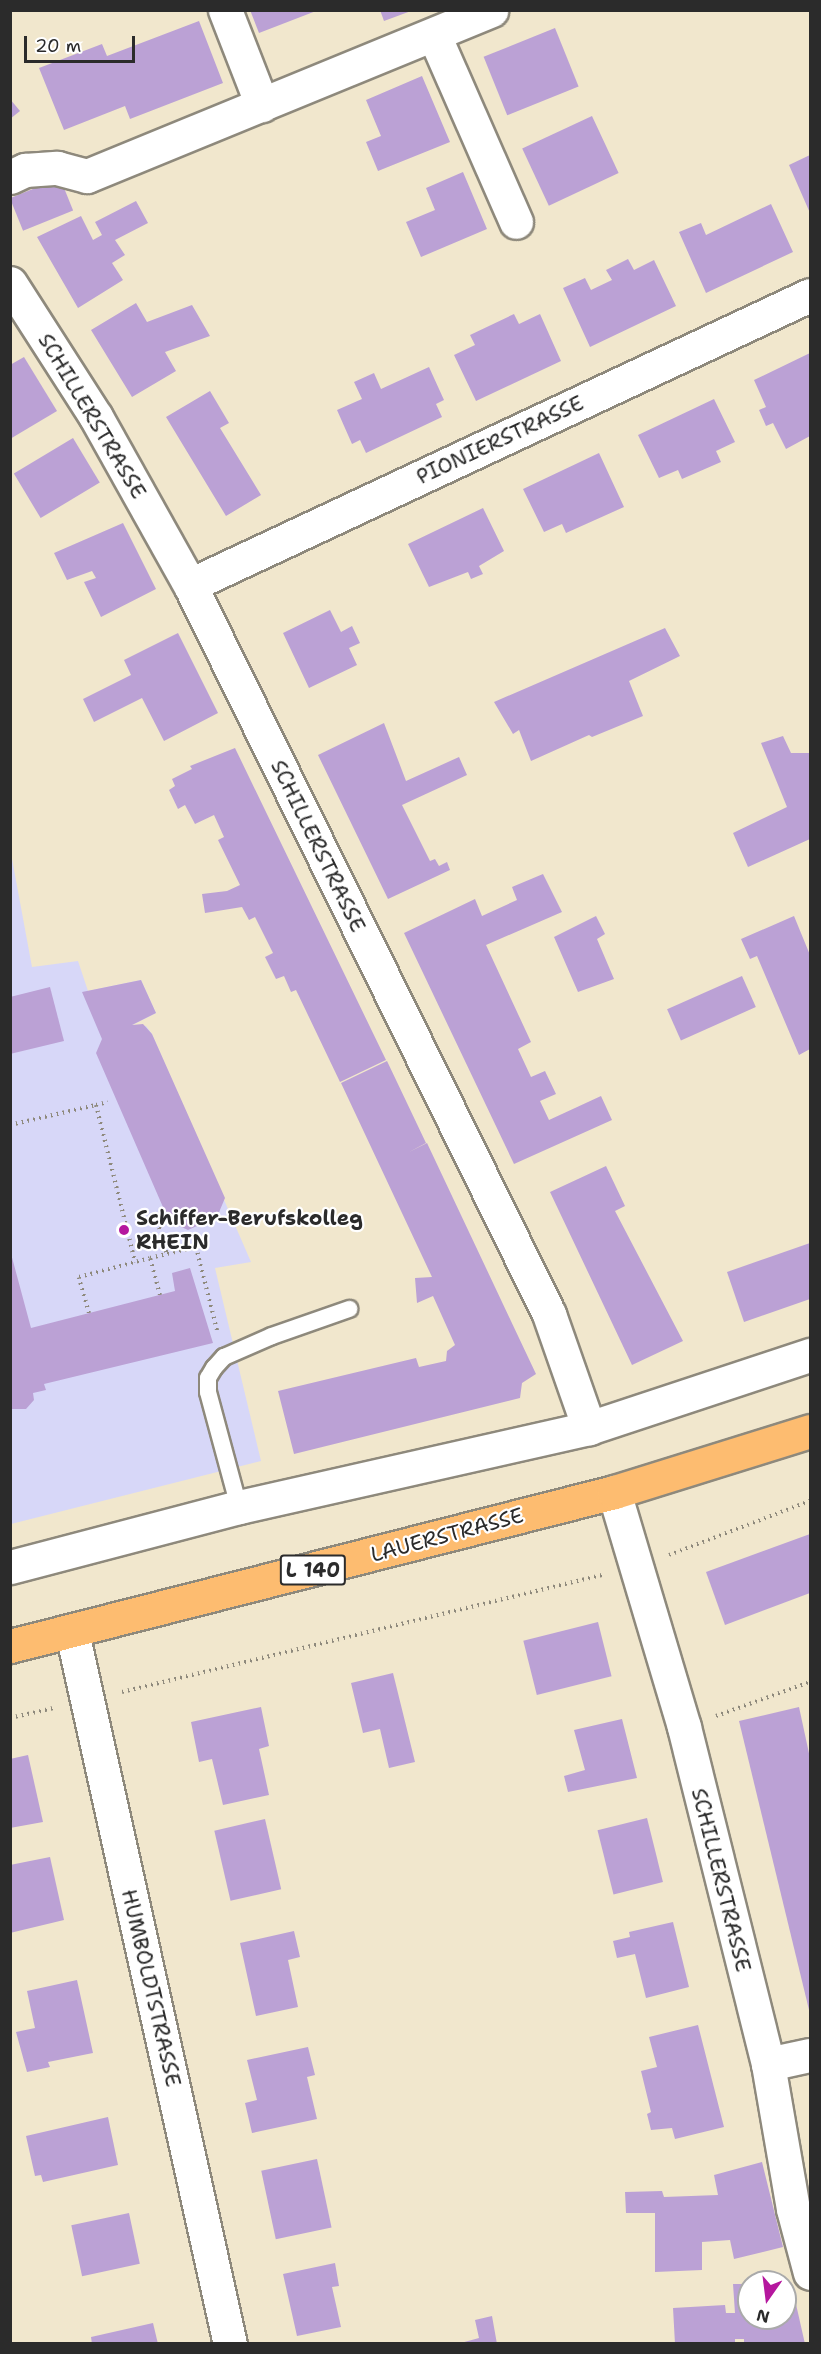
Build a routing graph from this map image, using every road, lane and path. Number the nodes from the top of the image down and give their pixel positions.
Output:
1 (225, 10) edge
2 (491, 10) edge
3 (435, 35) junction
4 (262, 105) junction
5 (10, 177) edge
6 (516, 222) dead end
7 (10, 283) edge
8 (810, 295) edge
9 (190, 585) junction
10 (108, 1102) dead end
11 (96, 1105) junction
12 (10, 1125) edge
13 (156, 1216) dead end
14 (166, 1254) junction
15 (150, 1258) junction
16 (135, 1262) junction
17 (160, 1295) dead end
18 (349, 1309) dead end
19 (89, 1313) dead end
20 (810, 1355) edge
21 (224, 1357) junction
22 (589, 1428) junction
23 (810, 1431) edge
24 (614, 1491) junction
25 (810, 1501) edge
26 (239, 1507) junction
27 (10, 1567) edge
28 (638, 1567) junction
29 (72, 1632) junction
30 (10, 1646) edge
31 (810, 1682) edge
32 (87, 1700) junction
33 (10, 1718) edge
34 (684, 1727) junction
35 (810, 2055) edge
36 (768, 2064) junction
37 (810, 2274) edge
38 (230, 2343) edge

1 - 4 street
2 - 3 street
3 - 4 street
3 - 6 street
4 - 5 street
7 - 9 street, SCHILLERSTRASSE
8 - 9 street, PIONIERSTRASSE
9 - 22 street, SCHILLERSTRASSE
10 - 11 path
11 - 12 path
11 - 16 path
13 - 14 path
14 - 15 path
14 - 21 path
15 - 16 path
15 - 17 path
16 - 19 path
18 - 21 lane
20 - 22 street
21 - 26 lane
22 - 26 street
23 - 24 main road, LAUERSTRASSE / L 140
24 - 28 street, SCHILLERSTRASSE
24 - 29 main road, LAUERSTRASSE / L 140
25 - 28 path
26 - 27 street
28 - 32 path
28 - 34 street, SCHILLERSTRASSE
29 - 30 main road, LAUERSTRASSE / L 140
29 - 32 street, HUMBOLDTSTRASSE
31 - 34 path
32 - 33 path
32 - 38 street, HUMBOLDTSTRASSE
34 - 36 street, SCHILLERSTRASSE
35 - 36 street
36 - 37 street, SCHILLERSTRASSE

